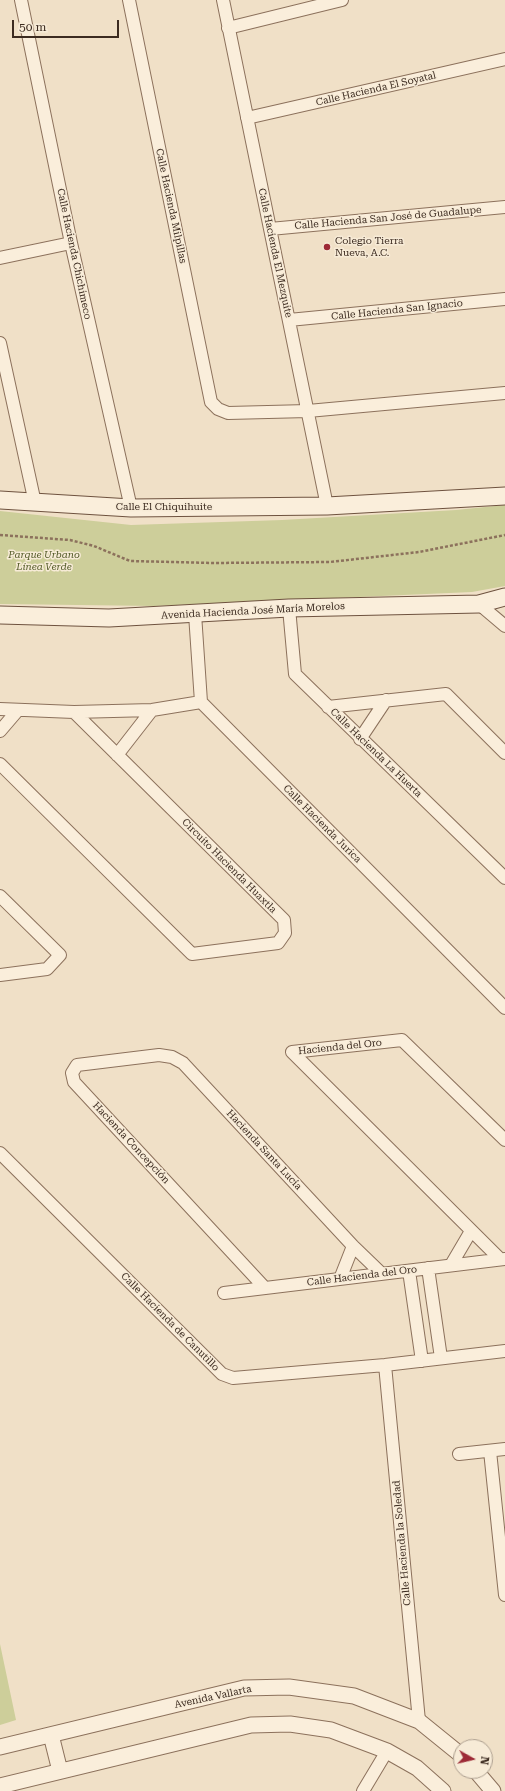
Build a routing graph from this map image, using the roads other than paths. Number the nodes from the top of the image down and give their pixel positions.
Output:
1 (21, 0) edge
2 (129, 0) edge
3 (223, 0) edge
4 (342, 0) edge
5 (228, 28) junction
6 (505, 60) edge
7 (247, 118) junction
8 (505, 207) edge
9 (270, 229) junction
10 (71, 243) junction
11 (0, 258) edge
12 (505, 299) edge
13 (289, 320) junction
14 (0, 343) edge
15 (505, 393) edge
16 (308, 411) junction
17 (505, 496) edge
18 (0, 500) edge
19 (34, 503) junction
20 (327, 506) junction
21 (131, 508) junction
22 (505, 597) edge
23 (479, 604) junction
24 (289, 608) junction
25 (195, 614) junction
26 (0, 615) edge
27 (505, 626) edge
28 (386, 700) junction
29 (201, 702) junction
30 (328, 707) junction
31 (0, 710) edge
32 (18, 710) junction
33 (152, 710) junction
34 (74, 712) junction
35 (0, 731) edge
36 (360, 738) junction
37 (505, 753) edge
38 (117, 755) junction
39 (0, 764) edge
40 (505, 878) edge
41 (0, 896) edge
42 (0, 975) edge
43 (505, 1008) edge
44 (172, 1056) joint
45 (505, 1140) edge
46 (0, 1153) edge
47 (470, 1231) junction
48 (353, 1246) junction
49 (502, 1259) edge
50 (451, 1265) junction
51 (428, 1268) junction
52 (409, 1270) junction
53 (382, 1274) junction
54 (340, 1279) junction
55 (265, 1288) junction
56 (224, 1293) dead end
57 (505, 1351) edge
58 (441, 1358) junction
59 (422, 1361) junction
60 (385, 1365) junction
61 (505, 1449) edge
62 (490, 1451) junction
63 (459, 1454) dead end
64 (505, 1595) edge
65 (419, 1721) junction
66 (51, 1735) junction
67 (0, 1747) edge
68 (453, 1749) edge
69 (387, 1751) junction
70 (60, 1771) junction
71 (483, 1779) edge
72 (0, 1786) edge
73 (16, 1786) edge
74 (363, 1791) edge
75 (443, 1791) edge
76 (493, 1791) edge

1 - 10 street, Calle Hacienda Chichimeco
2 - 16 street, Calle Hacienda Milpillas
3 - 5 street, Calle Hacienda El Mezquite
4 - 5 street
5 - 7 street, Calle Hacienda El Mezquite
6 - 7 street, Calle Hacienda El Soyatal
7 - 9 street, Calle Hacienda El Mezquite
8 - 9 street, Calle Hacienda San José de Guadalupe
9 - 13 street, Calle Hacienda El Mezquite
10 - 11 street
10 - 21 street, Calle Hacienda Chichimeco
12 - 13 street, Calle Hacienda San Ignacio
13 - 16 street, Calle Hacienda El Mezquite
14 - 19 street
15 - 16 street
16 - 20 street, Calle Hacienda El Mezquite
17 - 20 main road
18 - 19 main road, Calle El Chiquihuite
19 - 21 main road, Calle El Chiquihuite
20 - 21 main road, Calle El Chiquihuite
22 - 23 main road, Avenida Hacienda José María Morelos
23 - 24 main road, Avenida Hacienda José María Morelos
23 - 27 street
24 - 25 main road, Avenida Hacienda José María Morelos
24 - 30 street, Calle Hacienda La Huerta
25 - 26 main road, Avenida Hacienda José María Morelos
25 - 29 street
28 - 30 street
28 - 36 street
28 - 37 street
29 - 33 street
29 - 43 street, Calle Hacienda Jurica
30 - 36 street, Calle Hacienda La Huerta
31 - 32 street
32 - 34 street
32 - 35 street
33 - 34 street
33 - 38 street
34 - 38 street, Circuito Hacienda Huaxtla
36 - 40 street, Calle Hacienda La Huerta
38 - 39 street, Circuito Hacienda Huaxtla
41 - 42 street
44 - 48 street, Hacienda Santa Lucía
44 - 55 street, Hacienda Concepción
45 - 47 street, Hacienda del Oro
46 - 60 street, Calle Hacienda de Canutillo
47 - 49 street, Hacienda del Oro
47 - 50 street
48 - 53 street, Hacienda Santa Lucía
48 - 54 street
49 - 50 street, Calle Hacienda del Oro
50 - 51 street, Calle Hacienda del Oro
51 - 52 street, Calle Hacienda del Oro
51 - 58 street
52 - 53 street, Calle Hacienda del Oro
52 - 59 street
53 - 54 street, Calle Hacienda del Oro
54 - 55 street, Calle Hacienda del Oro
55 - 56 street, Calle Hacienda del Oro
57 - 58 street, Calle Hacienda de Canutillo
58 - 59 street, Calle Hacienda de Canutillo
59 - 60 street, Calle Hacienda de Canutillo
60 - 65 street, Calle Hacienda la Soledad
61 - 62 street
62 - 63 street
62 - 64 street
65 - 66 street, Avenida Vallarta
65 - 68 street, Avenida Vallarta
66 - 67 street, Avenida Vallarta
66 - 70 street
69 - 70 street
69 - 74 street
69 - 75 street
70 - 73 street
71 - 76 street
72 - 73 street

